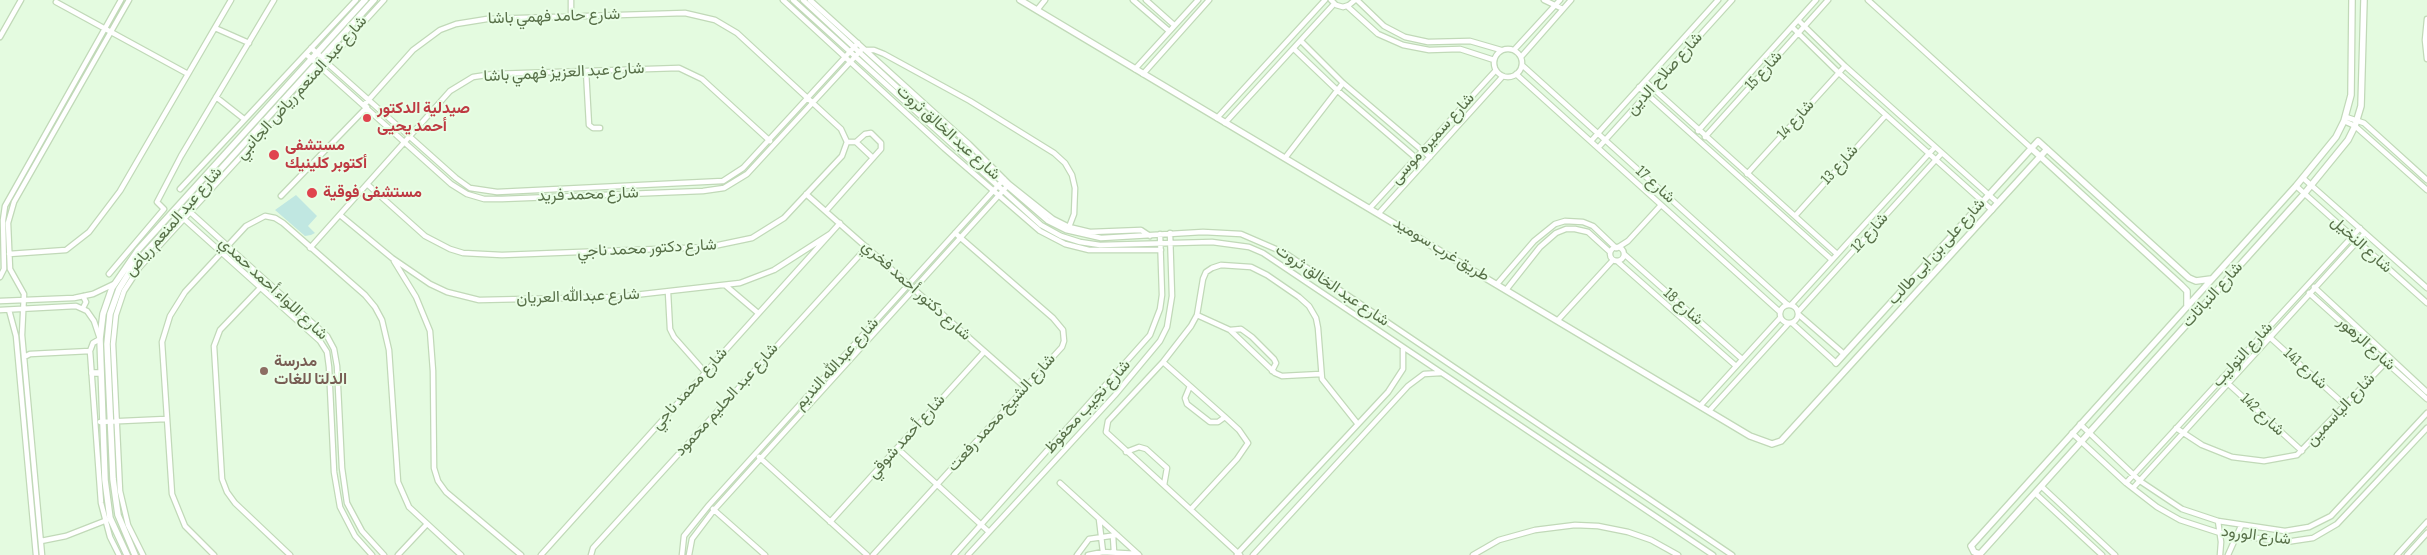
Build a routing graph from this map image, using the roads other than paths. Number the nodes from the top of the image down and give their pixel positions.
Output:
1 (21, 0) edge
2 (121, 0) edge
3 (129, 0) edge
4 (231, 0) edge
5 (274, 0) edge
6 (356, 0) edge
7 (365, 0) edge
8 (374, 0) edge
9 (384, 0) edge
10 (571, 0) edge
11 (783, 0) edge
12 (792, 0) edge
13 (803, 0) edge
14 (810, 0) edge
15 (1020, 0) edge
16 (1046, 0) edge
17 (1146, 0) edge
18 (1198, 0) edge
19 (1209, 0) edge
20 (1326, 0) edge
21 (1356, 0) edge
22 (1544, 0) edge
23 (1571, 0) edge
24 (1718, 0) edge
25 (1732, 0) edge
26 (1816, 0) edge
27 (1828, 0) edge
28 (1868, 0) edge
29 (2352, 0) edge
30 (2364, 0) edge
31 (1137, 1) edge
32 (56, 2) dead end
33 (1332, 2) edge
34 (1557, 2) edge
35 (1347, 6) junction
36 (1564, 7) junction
37 (1037, 10) junction
38 (571, 16) junction
39 (2427, 19) edge
40 (1798, 20) junction
41 (829, 21) junction
42 (1174, 25) junction
43 (1804, 26) junction
44 (1792, 27) junction
45 (215, 28) junction
46 (104, 29) junction
47 (1169, 31) junction
48 (110, 32) junction
49 (1798, 33) junction
50 (0, 37) edge
51 (1683, 39) junction
52 (1301, 41) junction
53 (249, 44) junction
54 (856, 45) junction
55 (1691, 46) junction
56 (865, 49) junction
57 (1294, 49) junction
58 (1501, 50) junction
59 (1514, 50) junction
60 (859, 52) junction
61 (847, 54) junction
62 (319, 55) junction
63 (855, 57) junction
64 (1520, 57) junction
65 (2427, 59) edge
66 (314, 60) junction
67 (1494, 60) junction
68 (851, 62) junction
69 (1522, 65) junction
70 (1845, 66) junction
71 (1135, 69) junction
72 (1496, 70) junction
73 (586, 71) junction
74 (1839, 73) junction
75 (188, 74) junction
76 (1143, 74) junction
77 (1516, 74) junction
78 (1503, 76) junction
79 (1645, 81) junction
80 (1343, 83) junction
81 (1639, 87) junction
82 (1652, 88) junction
83 (1338, 90) junction
84 (69, 92) junction
85 (1647, 94) junction
86 (75, 95) junction
87 (216, 97) junction
88 (807, 98) junction
89 (368, 99) junction
90 (813, 103) junction
91 (365, 106) junction
92 (1376, 110) junction
93 (1886, 115) junction
94 (1217, 118) junction
95 (1369, 118) junction
96 (244, 119) junction
97 (2345, 119) junction
98 (2358, 119) junction
99 (1225, 123) junction
100 (2355, 126) junction
101 (600, 128) dead end
102 (1699, 130) junction
103 (1598, 133) junction
104 (409, 136) junction
105 (1694, 136) junction
106 (1706, 136) junction
107 (769, 140) junction
108 (1605, 140) junction
109 (1591, 141) junction
110 (404, 142) junction
111 (847, 142) junction
112 (856, 142) junction
113 (1700, 142) junction
114 (775, 145) junction
115 (1935, 147) junction
116 (1598, 148) junction
117 (2031, 148) junction
118 (2047, 149) junction
119 (1423, 151) junction
120 (1929, 153) junction
121 (1942, 153) junction
122 (2040, 156) junction
123 (1430, 157) junction
124 (873, 158) junction
125 (1285, 158) junction
126 (1417, 158) junction
127 (1936, 160) junction
128 (1423, 164) junction
129 (1748, 174) junction
130 (2303, 178) junction
131 (1003, 180) junction
132 (2427, 180) edge
133 (367, 184) junction
134 (2312, 184) junction
135 (1008, 186) junction
136 (2296, 186) junction
137 (180, 189) dead end
138 (995, 189) junction
139 (2427, 190) edge
140 (485, 192) junction
141 (806, 194) junction
142 (1001, 194) junction
143 (2304, 194) junction
144 (1988, 195) junction
145 (282, 196) dead end
146 (484, 199) junction
147 (1982, 202) junction
148 (1998, 203) junction
149 (1661, 205) junction
150 (185, 207) junction
151 (1370, 208) junction
152 (2, 209) edge
153 (1992, 210) junction
154 (826, 211) junction
155 (1379, 213) junction
156 (179, 214) junction
157 (340, 215) junction
158 (1795, 216) junction
159 (840, 223) junction
160 (1069, 227) junction
161 (2360, 228) junction
162 (955, 233) junction
163 (1170, 233) junction
164 (2365, 233) junction
165 (830, 234) junction
166 (1160, 234) junction
167 (1150, 236) junction
168 (2352, 236) junction
169 (961, 238) junction
170 (1628, 241) junction
171 (2357, 242) junction
172 (1160, 243) junction
173 (1170, 243) junction
174 (132, 244) junction
175 (228, 247) junction
176 (866, 247) junction
177 (310, 248) junction
178 (1616, 248) junction
179 (138, 250) junction
180 (1161, 250) junction
181 (223, 252) junction
182 (1610, 252) junction
183 (1623, 253) junction
184 (9, 254) junction
185 (1837, 254) junction
186 (392, 258) junction
187 (1832, 260) junction
188 (1615, 261) junction
189 (11, 274) junction
190 (109, 274) dead end
191 (1, 276) edge
192 (2211, 279) junction
193 (266, 282) junction
194 (115, 283) junction
195 (2310, 283) junction
196 (1497, 284) junction
197 (725, 285) junction
198 (908, 285) junction
199 (261, 287) junction
200 (2304, 288) junction
201 (2315, 288) junction
202 (2427, 288) edge
203 (914, 290) junction
204 (1506, 290) junction
205 (668, 292) junction
206 (2310, 294) junction
207 (84, 296) junction
208 (24, 300) junction
209 (0, 301) edge
210 (2427, 303) edge
211 (1790, 305) junction
212 (2187, 306) junction
213 (83, 308) junction
214 (23, 309) junction
215 (0, 310) edge
216 (8, 310) junction
217 (1780, 312) junction
218 (758, 313) junction
219 (1798, 313) junction
220 (1197, 315) junction
221 (1780, 318) junction
222 (1558, 320) junction
223 (1790, 323) junction
224 (14, 328) junction
225 (21, 328) junction
226 (1230, 330) junction
227 (2264, 332) junction
228 (2270, 338) junction
229 (100, 339) junction
230 (1404, 349) junction
231 (90, 351) junction
232 (984, 352) junction
233 (1844, 354) junction
234 (24, 356) junction
235 (18, 358) junction
236 (2390, 358) junction
237 (1742, 360) junction
238 (1162, 362) junction
239 (2386, 362) junction
240 (1836, 363) joint
241 (1736, 366) junction
242 (1272, 371) junction
243 (1846, 371) joint
244 (705, 372) junction
245 (92, 373) junction
246 (100, 373) junction
247 (1321, 374) junction
248 (1441, 374) junction
249 (2222, 378) junction
250 (2228, 383) junction
251 (1190, 386) junction
252 (1026, 388) junction
253 (1388, 392) junction
254 (2427, 392) edge
255 (1396, 398) junction
256 (2427, 399) edge
257 (1700, 406) junction
258 (2346, 406) junction
259 (1709, 411) junction
260 (2427, 413) edge
261 (1225, 417) junction
262 (166, 419) junction
263 (113, 421) junction
264 (96, 422) junction
265 (103, 422) junction
266 (1357, 424) junction
267 (2080, 424) junction
268 (1544, 426) junction
269 (2176, 428) junction
270 (2427, 428) edge
271 (2089, 432) junction
272 (2183, 433) junction
273 (2072, 434) junction
274 (1537, 437) junction
275 (2081, 442) junction
276 (897, 448) junction
277 (101, 451) junction
278 (2302, 451) junction
279 (1126, 452) junction
280 (756, 454) junction
281 (333, 455) junction
282 (341, 455) junction
283 (761, 458) junction
284 (2133, 475) junction
285 (2140, 481) junction
286 (1060, 483) dead end
287 (2126, 483) junction
288 (937, 485) junction
289 (1164, 485) junction
290 (2041, 486) junction
291 (2360, 486) junction
292 (2133, 488) junction
293 (2035, 493) junction
294 (2367, 493) junction
295 (2346, 501) junction
296 (709, 505) junction
297 (1284, 506) junction
298 (2353, 508) junction
299 (1191, 509) junction
300 (714, 510) junction
301 (1291, 515) junction
302 (1099, 518) junction
303 (107, 519) junction
304 (2218, 521) junction
305 (830, 522) junction
306 (2427, 522) edge
307 (427, 524) junction
308 (981, 525) junction
309 (2241, 526) junction
310 (989, 532) junction
311 (2220, 533) junction
312 (2427, 533) edge
313 (1115, 535) junction
314 (1100, 536) junction
315 (2236, 536) junction
316 (41, 541) junction
317 (1103, 552) junction
318 (1114, 552) junction
319 (1138, 554) edge
320 (1238, 554) edge
321 (36, 555) edge
322 (42, 555) edge
323 (119, 555) edge
324 (126, 555) edge
325 (135, 555) edge
326 (143, 555) edge
327 (214, 555) edge
328 (290, 555) edge
329 (372, 555) edge
330 (384, 555) edge
331 (398, 555) edge
332 (461, 555) edge
333 (521, 555) edge
334 (541, 555) edge
335 (591, 555) edge
336 (682, 555) edge
337 (689, 555) edge
338 (765, 555) edge
339 (867, 555) edge
340 (874, 555) edge
341 (954, 555) edge
342 (968, 555) edge
343 (1077, 555) edge
344 (1088, 555) edge
345 (1253, 555) edge
346 (1473, 555) edge
347 (1678, 555) edge
348 (1712, 555) edge
349 (1732, 555) edge
350 (2102, 555) edge
351 (2115, 555) edge
352 (2220, 555) edge
353 (2228, 555) edge
354 (2396, 555) edge
355 (2407, 555) edge

1 - 50 street
2 - 46 street
3 - 48 street
4 - 45 street
5 - 53 street
6 - 62 street, شارع عبد المنعم رياض الجانبي
7 - 62 street, شارع عبد المنعم رياض
8 - 62 street, شارع عبد المنعم رياض
9 - 62 street, شارع عبد المنعم رياض الجانبي
10 - 38 street
11 - 61 street
12 - 61 street, شارع عبد الخالق ثروت
13 - 41 street, شارع عبد الخالق ثروت
14 - 41 street
15 - 37 street, طريق غرب سوميد
16 - 37 street
17 - 42 street
18 - 42 street
19 - 76 street
20 - 94 street
21 - 35 street
21 - 58 street
22 - 34 street
23 - 36 street
24 - 51 street, شارع صلاح الدين
25 - 55 street, شارع صلاح الدين
26 - 40 street, شارع 15
27 - 43 street, شارع 15
28 - 117 street
29 - 97 street, شارع النباتات
30 - 98 street, شارع النباتات
31 - 47 street
32 - 46 street
33 - 35 street
33 - 52 street
34 - 36 street
34 - 59 street
35 - 67 street
36 - 64 street
37 - 71 street, طريق غرب سوميد
38 - 88 street, شارع حامد فهمي باشا
38 - 89 street, شارع حامد فهمي باشا
39 - 65 street
40 - 43 street
40 - 44 street, شارع 15
41 - 54 street, شارع عبد الخالق ثروت
42 - 47 street
43 - 49 street, شارع 15
43 - 70 street
44 - 49 street
44 - 102 street, شارع 15
45 - 53 street
45 - 75 street
46 - 48 street
46 - 84 street
47 - 71 street
48 - 75 street
48 - 86 street
49 - 74 street
49 - 106 street, شارع 15
51 - 55 street
51 - 79 street, شارع صلاح الدين
52 - 57 street
52 - 80 street
53 - 87 street
54 - 56 street
54 - 60 street, شارع عبد الخالق ثروت
54 - 61 street, شارع محمد فريد
55 - 82 street, شارع صلاح الدين
56 - 60 street, شارع محمد فريد
56 - 131 street
56 - 160 street
57 - 83 street
57 - 99 street
58 - 59 street
58 - 67 street
59 - 64 street
60 - 63 street, شارع محمد فريد
60 - 131 street, شارع عبد الخالق ثروت
61 - 63 street, شارع عبد الخالق ثروت
61 - 68 street
61 - 88 street, شارع محمد فريد
62 - 66 street, شارع عبد المنعم رياض
62 - 66 street, شارع عبد المنعم رياض الجانبي
62 - 89 street, شارع محمد فريد
63 - 68 street, شارع محمد فريد
63 - 138 street, شارع عبد الخالق ثروت
64 - 69 street
66 - 91 street, شارع محمد فريد
66 - 96 street, شارع عبد المنعم رياض الجانبي
66 - 150 street, شارع عبد المنعم رياض
67 - 72 street
68 - 90 street, شارع محمد فريد
68 - 138 street
69 - 77 street
69 - 103 street, شارع 17
70 - 74 street, شارع 14
70 - 115 street
71 - 76 street, طريق غرب سوميد
72 - 78 street
72 - 119 street, شارع سميره موسى
73 - 101 street
73 - 104 street, شارع عبد العزيز فهمي باشا
73 - 107 street, شارع عبد العزيز فهمي باشا
74 - 93 street
74 - 129 street, شارع 14
75 - 184 street
76 - 94 street, طريق غرب سوميد
77 - 78 street
77 - 109 street, شارع 17
78 - 123 street, شارع سميره موسى
79 - 81 street, شارع صلاح الدين
79 - 82 street
80 - 83 street
80 - 92 street
81 - 85 street
81 - 103 street, شارع صلاح الدين
82 - 85 street, شارع صلاح الدين
82 - 102 street
83 - 95 street
83 - 125 street
84 - 86 street
84 - 152 street
85 - 105 street
85 - 108 street, شارع صلاح الدين
86 - 184 street
87 - 96 street
87 - 174 street
88 - 90 street
88 - 107 street, شارع محمد فريد
89 - 91 street, شارع حامد فهمي باشا
89 - 104 street, شارع محمد فريد
90 - 111 street
90 - 114 street, شارع محمد فريد
91 - 110 street, شارع محمد فريد
91 - 145 street, شارع حامد فهمي باشا
92 - 95 street
92 - 119 street
93 - 120 street
93 - 158 street, شارع 13
94 - 99 street, طريق غرب سوميد
95 - 126 street
96 - 137 street, شارع عبد المنعم رياض الجانبي
97 - 98 street
97 - 100 street
97 - 130 street, شارع النباتات
98 - 100 street, شارع النباتات
98 - 132 street
99 - 125 street, طريق غرب سوميد
100 - 134 street, شارع النباتات
100 - 139 street
102 - 105 street, شارع 15
102 - 106 street
103 - 108 street, شارع 17
103 - 109 street, شارع صلاح الدين
104 - 110 street, شارع عبد العزيز فهمي باشا
104 - 140 street, شارع محمد فريد
105 - 113 street
106 - 113 street, شارع 15
106 - 129 street
107 - 114 street, شارع عبد العزيز فهمي باشا
107 - 140 street, شارع محمد فريد
108 - 116 street, شارع صلاح الدين
108 - 211 street, شارع 17
109 - 116 street, شارع 17
110 - 133 street, شارع عبد العزيز فهمي باشا
110 - 146 street, شارع محمد فريد
111 - 112 street
111 - 141 street, شارع دكتور محمد ناجي
112 - 124 street
112 - 124 street
113 - 187 street
114 - 146 street, شارع محمد فريد
115 - 120 street, شارع 12
115 - 121 street
116 - 149 street, شارع 17
117 - 118 street, شارع على بن ابى طالب
117 - 122 street
117 - 144 street, شارع على بن ابى طالب
118 - 122 street, شارع على بن ابى طالب
118 - 192 street
119 - 123 street
119 - 126 street, شارع سميره موسى
120 - 127 street
120 - 185 street, شارع 12
121 - 127 street, شارع 12
121 - 144 street
122 - 148 street, شارع على بن ابى طالب
122 - 212 street
123 - 128 street, شارع سميره موسى
124 - 154 street
125 - 151 street, طريق غرب سوميد
126 - 128 street
126 - 151 street, شارع سميره موسى
127 - 147 street
127 - 219 street, شارع 12
128 - 155 street, شارع سميره موسى
129 - 158 street
130 - 134 street, شارع النخيل
130 - 136 street, شارع النباتات
131 - 135 street, شارع عبد الخالق ثروت
131 - 138 street, شارع عبدالله النديم
133 - 141 street, شارع دكتور محمد ناجي
133 - 157 street, شارع عبد العزيز فهمي باشا
134 - 143 street, شارع النباتات
134 - 161 street, شارع النخيل
135 - 142 street, شارع عبدالله النديم
135 - 160 street
135 - 167 street, شارع عبد الخالق ثروت
136 - 143 street, شارع النخيل
136 - 192 street, شارع النباتات
138 - 142 street, شارع عبد الخالق ثروت
138 - 162 street, شارع عبدالله النديم
140 - 146 street
141 - 154 street, شارع دكتور أحمد فخري
142 - 169 street, شارع عبدالله النديم
142 - 172 street, شارع عبد الخالق ثروت
142 - 180 street
143 - 168 street, شارع النخيل
143 - 271 street, شارع النباتات
144 - 147 street, شارع على بن ابى طالب
144 - 148 street
147 - 153 street
147 - 233 street, شارع على بن ابى طالب
148 - 153 street, شارع على بن ابى طالب
149 - 170 street
149 - 217 street, شارع 17
150 - 156 street, شارع عبد المنعم رياض
150 - 175 street, شارع اللواء أحمد حمدي
151 - 155 street, طريق غرب سوميد
152 - 191 street
153 - 243 street, شارع على بن ابى طالب
154 - 159 street, شارع دكتور أحمد فخري
155 - 196 street, طريق غرب سوميد
156 - 179 street, شارع عبد المنعم رياض
156 - 181 street, شارع اللواء أحمد حمدي
156 - 263 street, شارع عبد المنعم رياض
157 - 177 street, شارع عبد العزيز فهمي باشا
157 - 186 street, شارع عبدالله العريان
158 - 185 street
159 - 165 street, شارع محمد ناجي
159 - 176 street, شارع دكتور أحمد فخري
160 - 167 street
161 - 164 street, شارع النخيل
161 - 168 street, شارع التوليب
162 - 169 street, شارع الشيخ محمد رفعت
162 - 198 street, شارع عبدالله النديم
163 - 166 street, شارع عبد الخالق ثروت
163 - 173 street, شارع نجيب محفوظ
163 - 268 street, شارع عبد الخالق ثروت
164 - 171 street, شارع التوليب
164 - 202 street, شارع النخيل
165 - 197 street, شارع عبدالله العريان
165 - 218 street, شارع محمد ناجي
166 - 167 street, شارع عبد الخالق ثروت
166 - 172 street, شارع نجيب محفوظ
168 - 171 street, شارع النخيل
168 - 195 street, شارع التوليب
169 - 203 street, شارع عبدالله النديم
169 - 252 street, شارع الشيخ محمد رفعت
170 - 178 street
170 - 183 street
171 - 201 street, شارع التوليب
171 - 210 street, شارع النخيل
172 - 173 street, شارع عبد الخالق ثروت
172 - 180 street, شارع نجيب محفوظ
173 - 230 street, شارع عبد الخالق ثروت
173 - 310 street, شارع نجيب محفوظ
174 - 179 street
174 - 190 street
175 - 177 street
175 - 181 street
175 - 193 street, شارع اللواء أحمد حمدي
176 - 198 street, شارع دكتور أحمد فخري
176 - 335 street, شارع عبد الحليم محمود
177 - 307 street
178 - 182 street
178 - 183 street, شارع 18
178 - 196 street
179 - 194 street, شارع عبد المنعم رياض
180 - 308 street, شارع نجيب محفوظ
181 - 199 street, شارع اللواء أحمد حمدي
181 - 262 street
182 - 188 street
182 - 204 street
183 - 188 street
183 - 237 street, شارع 18
184 - 189 street
185 - 187 street, شارع 12
186 - 205 street, شارع عبدالله العريان
186 - 333 street
187 - 211 street, شارع 12
188 - 222 street
188 - 241 street, شارع 18
189 - 191 street
189 - 208 street
192 - 212 street, شارع النباتات
193 - 199 street
193 - 282 street, شارع اللواء أحمد حمدي
194 - 207 street
194 - 229 street, شارع عبد المنعم رياض
195 - 200 street, شارع التوليب
195 - 201 street, شارع الزهور
196 - 204 street, طريق غرب سوميد
197 - 205 street, شارع عبدالله العريان
197 - 218 street
198 - 203 street, شارع دكتور أحمد فخري
198 - 280 street, شارع عبدالله النديم
199 - 281 street, شارع اللواء أحمد حمدي
199 - 328 street
200 - 206 street, شارع الزهور
200 - 227 street, شارع التوليب
201 - 206 street, شارع التوليب
201 - 236 street, شارع الزهور
203 - 232 street, شارع دكتور أحمد فخري
203 - 283 street, شارع عبدالله النديم
204 - 222 street, طريق غرب سوميد
205 - 244 street
206 - 228 street, شارع التوليب
206 - 239 street, شارع الزهور
207 - 208 street
207 - 213 street
208 - 209 street
208 - 214 street
211 - 217 street
211 - 219 street
212 - 267 street, شارع النباتات
213 - 214 street
213 - 229 street
214 - 216 street
214 - 225 street
215 - 216 street
216 - 224 street
217 - 221 street
218 - 244 street, شارع محمد ناجي
219 - 223 street
219 - 233 street
220 - 226 street
220 - 238 street
220 - 247 street
221 - 223 street
221 - 237 street
222 - 257 street, طريق غرب سوميد
223 - 240 street
223 - 259 street
224 - 225 street
224 - 235 street
225 - 234 street
226 - 242 street
226 - 242 street
227 - 228 street, شارع 141
227 - 249 street, شارع التوليب
228 - 250 street, شارع التوليب
228 - 258 street, شارع 141
229 - 231 street
229 - 246 street, شارع عبد المنعم رياض
230 - 248 street, شارع عبد الخالق ثروت
230 - 253 street
231 - 234 street
231 - 245 street
232 - 252 street, شارع دكتور أحمد فخري
232 - 276 street, شارع أحمد شوقي
233 - 240 street, شارع على بن ابى طالب
234 - 235 street
234 - 316 street
235 - 321 street
236 - 239 street, شارع الياسمين
236 - 254 street, شارع الزهور
237 - 241 street
238 - 251 street
238 - 279 street
239 - 256 street, شارع الزهور
239 - 258 street, شارع الياسمين
241 - 257 street
242 - 247 street
243 - 259 street, طريق غرب سوميد
244 - 334 street, شارع محمد ناجي
245 - 246 street
245 - 264 street
246 - 265 street, شارع عبد المنعم رياض
247 - 266 street
248 - 255 street
248 - 274 street, شارع عبد الخالق ثروت
249 - 250 street, شارع 142
249 - 269 street, شارع التوليب
250 - 272 street, شارع التوليب
250 - 278 street, شارع 142
251 - 261 street
251 - 261 street
252 - 288 street, شارع الشيخ محمد رفعت
253 - 255 street
253 - 266 street
255 - 301 street
257 - 259 street, طريق غرب سوميد
258 - 278 street, شارع الياسمين
260 - 291 street, شارع الورود
261 - 299 street
262 - 263 street
262 - 327 street
263 - 265 street
263 - 325 street, شارع عبد المنعم رياض
263 - 326 street
264 - 265 street
264 - 277 street
265 - 277 street, شارع عبد المنعم رياض
266 - 297 street
267 - 271 street, شارع الورود
267 - 273 street, شارع النباتات
268 - 274 street
268 - 349 street, شارع عبد الخالق ثروت
269 - 272 street, شارع الياسمين
269 - 284 street, شارع التوليب
270 - 294 street, شارع الورود
271 - 275 street, شارع النباتات
271 - 284 street, شارع الورود
272 - 278 street, شارع الياسمين
272 - 285 street, شارع التوليب
273 - 275 street, شارع الورود
273 - 293 street, شارع النباتات
274 - 348 street, شارع عبد الخالق ثروت
275 - 287 street, شارع الورود
275 - 290 street, شارع النباتات
276 - 288 street
276 - 305 street, شارع أحمد شوقي
277 - 303 street, شارع عبد المنعم رياض
279 - 289 street
279 - 289 street
280 - 283 street
280 - 296 street, شارع عبدالله النديم
281 - 282 street
281 - 329 street, شارع اللواء أحمد حمدي
282 - 330 street, شارع اللواء أحمد حمدي
283 - 300 street, شارع عبدالله النديم
283 - 305 street
284 - 285 street, شارع الورود
284 - 287 street, شارع التوليب
285 - 292 street, شارع التوليب
285 - 304 street, شارع الورود
286 - 302 street
287 - 292 street, شارع الورود
288 - 308 street
288 - 340 street, شارع الشيخ محمد رفعت
289 - 299 street
290 - 293 street, شارع النباتات
290 - 351 street
291 - 294 street
291 - 295 street, شارع الورود
292 - 311 street, شارع الورود
293 - 350 street
294 - 298 street, شارع الورود
295 - 298 street
295 - 309 street, شارع الورود
296 - 300 street
296 - 336 street, شارع عبدالله النديم
297 - 301 street
297 - 320 street
298 - 315 street, شارع الورود
299 - 320 street
300 - 337 street, شارع عبدالله النديم
300 - 338 street
301 - 345 street
302 - 313 street
302 - 314 street
303 - 316 street
303 - 323 street
303 - 324 street, شارع عبد المنعم رياض
304 - 309 street, شارع الورود
304 - 311 street
305 - 339 street
306 - 354 street
307 - 331 street
307 - 332 street
308 - 310 street
308 - 341 street, شارع نجيب محفوظ
309 - 315 street
310 - 342 street, شارع نجيب محفوظ
311 - 315 street, شارع الورود
311 - 352 street
312 - 355 street
313 - 314 street
313 - 318 street
313 - 319 street
314 - 317 street
314 - 343 street
315 - 353 street
316 - 322 street
317 - 318 street
317 - 344 street
318 - 319 street
346 - 347 street

